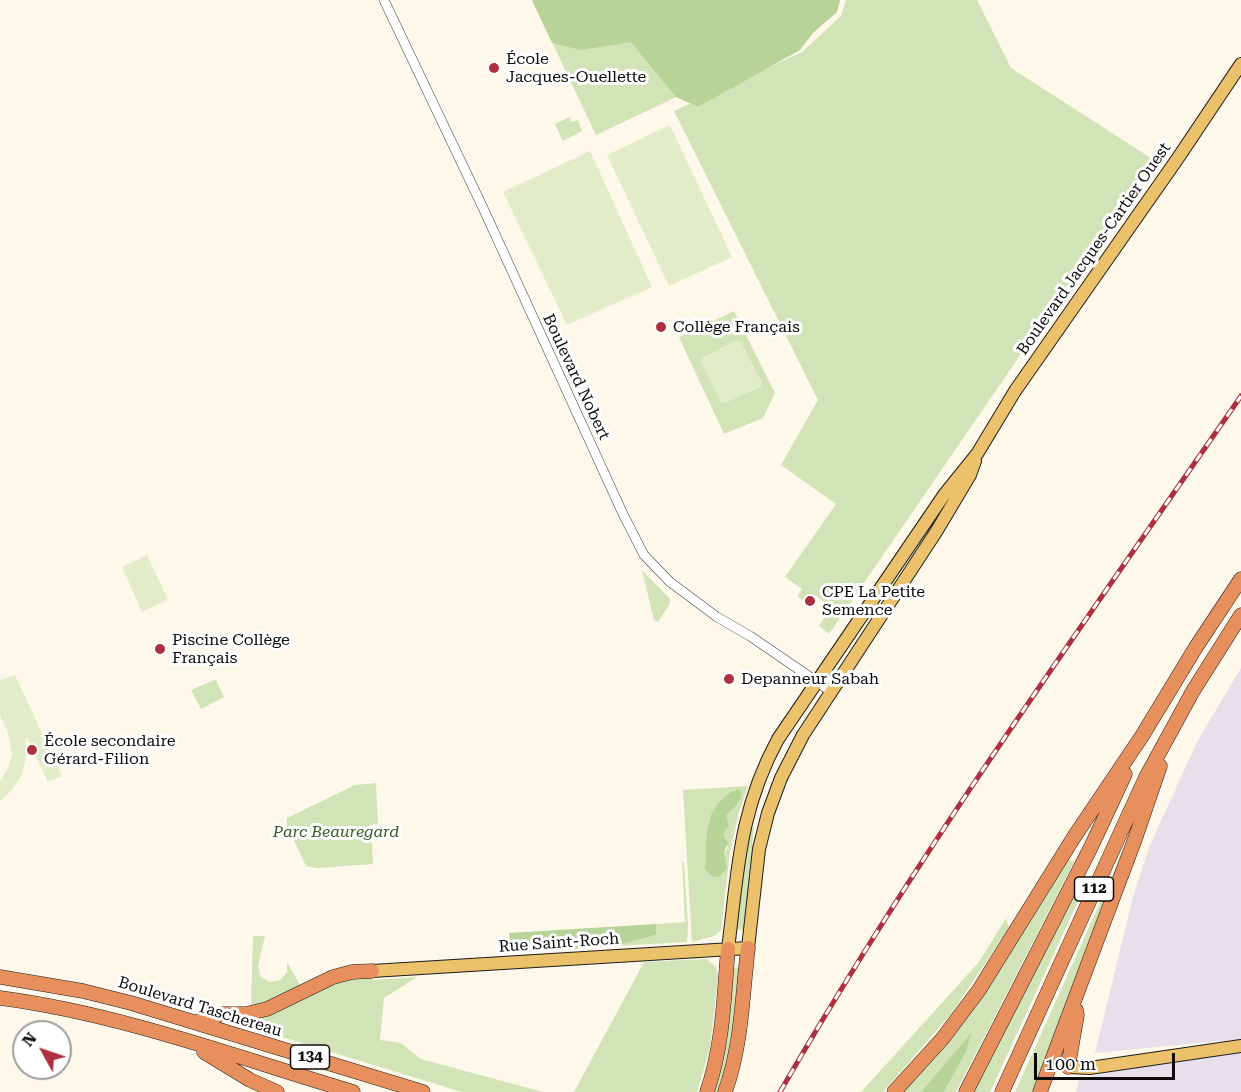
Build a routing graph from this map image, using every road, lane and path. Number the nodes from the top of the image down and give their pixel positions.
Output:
1 (384, 0) edge
2 (1241, 64) edge
3 (977, 454) junction
4 (1241, 579) edge
5 (1241, 615) edge
6 (816, 681) junction
7 (832, 692) junction
8 (1174, 724) junction
9 (1142, 736) junction
10 (748, 948) junction
11 (728, 949) junction
12 (372, 971) joint
13 (0, 977) edge
14 (0, 998) edge
15 (1074, 1002) junction
16 (197, 1022) junction
17 (187, 1041) junction
18 (1241, 1046) edge
19 (1068, 1067) joint
20 (277, 1092) edge
21 (353, 1092) edge
22 (423, 1092) edge
23 (707, 1092) edge
24 (725, 1092) edge
25 (894, 1092) edge
26 (966, 1092) edge
27 (1002, 1092) edge
28 (1040, 1092) edge

1 - 6 street, Boulevard Nobert
2 - 3 main road, Boulevard Jacques-Cartier Ouest
3 - 6 main road, Boulevard Jacques-Cartier Ouest
3 - 7 main road, Boulevard Jacques-Cartier Ouest
4 - 9 highway
5 - 8 highway, 112
6 - 7 street, Boulevard Nobert
6 - 11 main road, Boulevard Jacques-Cartier Ouest
7 - 10 main road, Boulevard Jacques-Cartier Ouest
8 - 15 highway
8 - 27 highway, 112
9 - 25 highway
9 - 26 highway
10 - 11 main road, Rue Saint-Roch
10 - 24 highway
11 - 12 main road, Rue Saint-Roch
11 - 23 highway
12 - 16 highway
13 - 16 highway, Boulevard Taschereau / 134
14 - 17 highway, 134
15 - 19 highway
15 - 28 highway
16 - 22 highway, Boulevard Taschereau / 134
17 - 20 highway
17 - 21 highway, 134
18 - 19 main road

